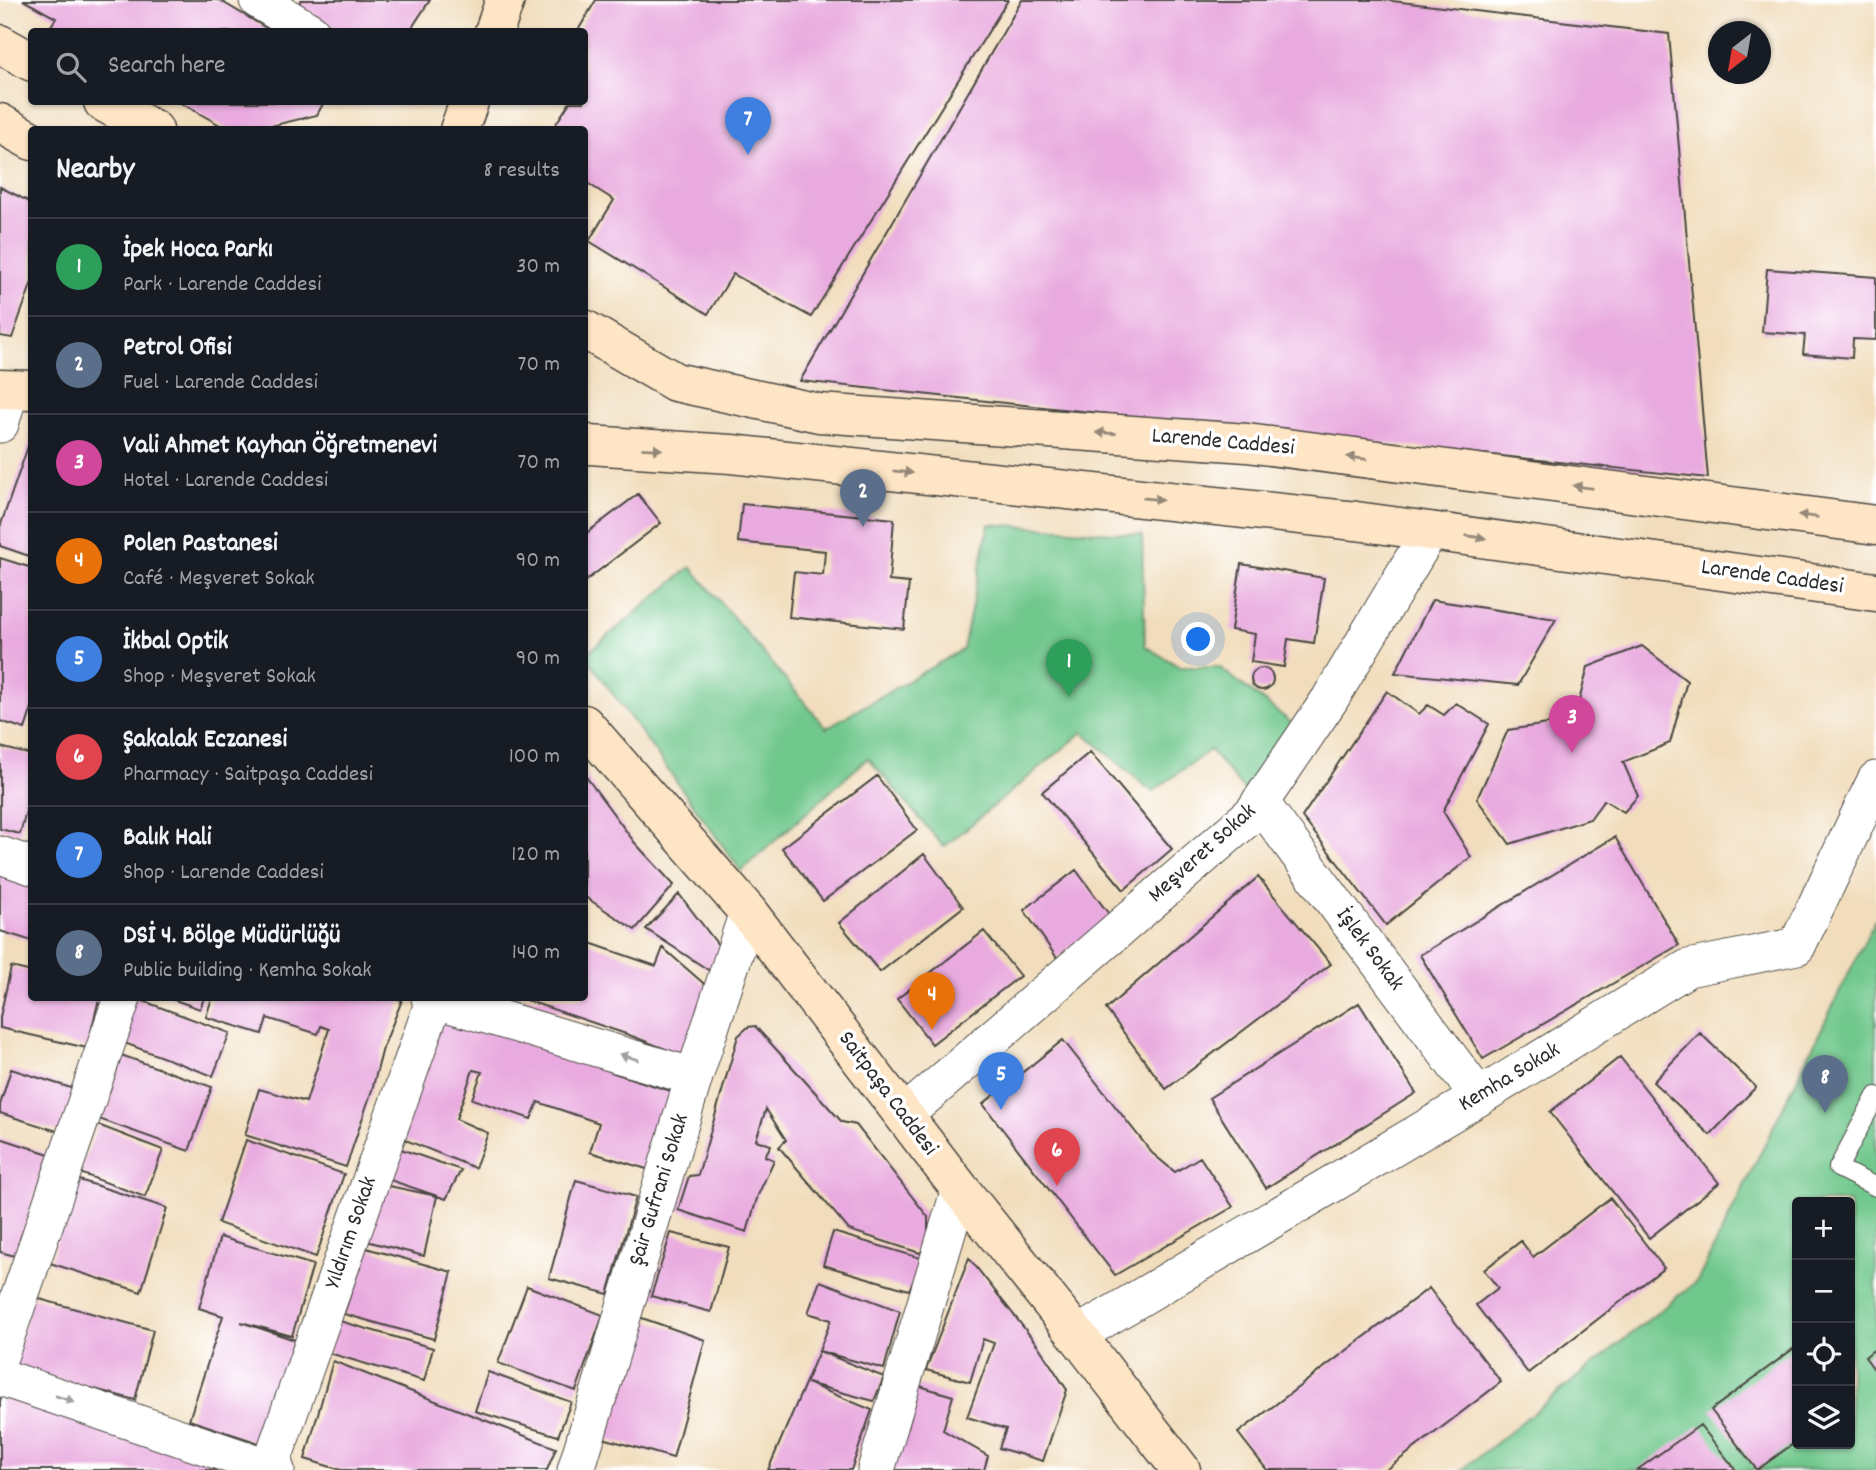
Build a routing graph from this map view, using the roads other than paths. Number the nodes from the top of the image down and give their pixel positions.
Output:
1 (258, 0) edge
2 (505, 0) edge
3 (304, 28) edge
4 (495, 28) edge
5 (0, 44) edge
6 (28, 60) edge
7 (108, 105) edge
8 (468, 105) edge
9 (0, 124) edge
10 (147, 126) edge
11 (460, 126) edge
12 (28, 139) edge
13 (588, 331) edge
14 (588, 445) edge
15 (1876, 525) edge
16 (1430, 531) junction
17 (1876, 592) edge
18 (588, 729) edge
19 (1876, 780) edge
20 (1260, 802) junction
21 (0, 855) edge
22 (28, 865) edge
23 (748, 912) junction
24 (121, 1001) edge
25 (432, 1001) edge
26 (443, 1001) edge
27 (694, 1077) junction
28 (1876, 1096) edge
29 (1479, 1097) junction
30 (904, 1115) junction
31 (1876, 1187) edge
32 (960, 1189) junction
33 (1077, 1335) junction
34 (0, 1354) edge
35 (0, 1377) edge
36 (271, 1469) edge
37 (576, 1470) edge
38 (876, 1470) edge
39 (1181, 1470) edge

1 - 3 street
2 - 4 main road
5 - 6 main road
7 - 10 main road
8 - 11 main road
9 - 12 main road
15 -> 13 main road, Larende Caddesi
14 -> 16 main road, Larende Caddesi
16 -> 17 main road, Larende Caddesi
16 - 20 street, Meşveret Sokak
18 - 23 main road, Saitpaşa Caddesi
19 - 29 street, Kemha Sokak
20 - 29 street, İşlek Sokak
20 - 30 street, Meşveret Sokak
21 - 22 street
23 - 27 street, Şair Gufrani Sokak
23 - 30 main road, Saitpaşa Caddesi
24 - 34 street
25 - 36 street, Yıldırım Sokak
27 -> 26 street
27 - 37 street, Şair Gufrani Sokak
28 - 31 lane
29 - 33 street, Kemha Sokak
30 - 32 main road, Saitpaşa Caddesi
32 - 33 main road, Saitpaşa Caddesi
32 - 38 street
33 - 39 main road, Saitpaşa Caddesi
35 -> 36 street

